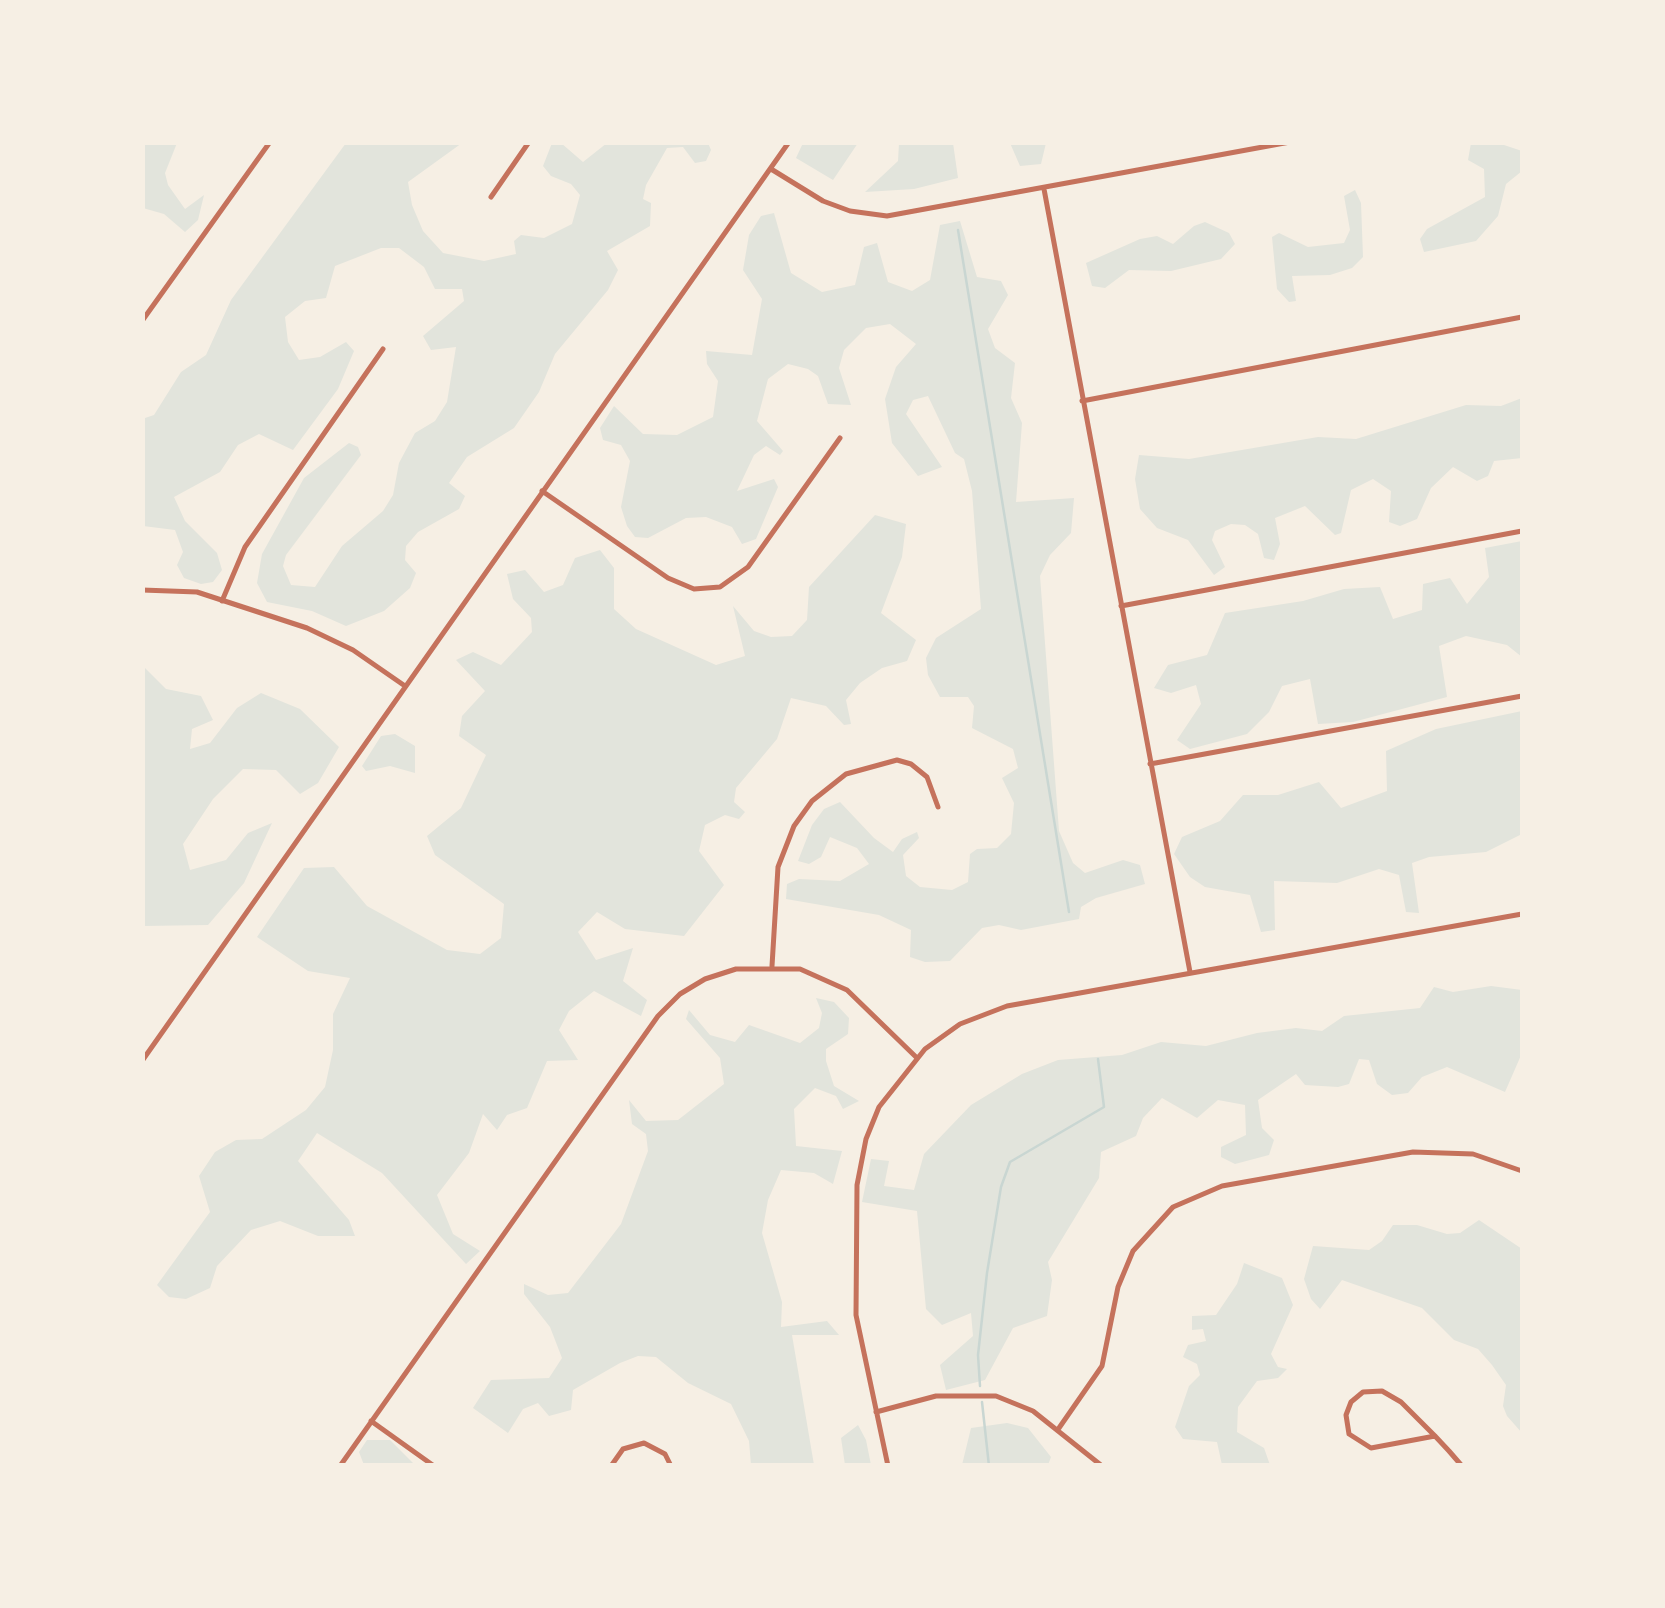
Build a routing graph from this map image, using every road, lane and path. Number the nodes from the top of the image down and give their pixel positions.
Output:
1 (270, 142) edge
2 (529, 142) edge
3 (789, 142) edge
4 (1290, 142) edge
5 (771, 168) junction
6 (1044, 189) junction
7 (491, 197) dead end
8 (143, 316) edge
9 (1522, 317) edge
10 (384, 349) dead end
11 (1082, 401) junction
12 (840, 438) dead end
13 (542, 491) junction
14 (1522, 531) edge
15 (142, 590) edge
16 (222, 601) junction
17 (1121, 606) junction
18 (405, 686) junction
19 (1522, 696) edge
20 (1150, 764) junction
21 (938, 807) dead end
22 (1522, 914) edge
23 (772, 966) junction
24 (1190, 972) junction
25 (916, 1058) junction
26 (142, 1061) edge
27 (1522, 1171) edge
28 (876, 1412) junction
29 (372, 1421) junction
30 (1059, 1428) junction
31 (1435, 1436) junction
32 (340, 1466) edge
33 (434, 1466) edge
34 (611, 1466) edge
35 (671, 1466) edge
36 (888, 1466) edge
37 (1102, 1466) edge
38 (1462, 1466) edge

1 - 8 street
2 - 7 street
3 - 5 street
4 - 6 street
5 - 6 street
5 - 13 street
6 - 11 street
9 - 11 street
10 - 16 street
11 - 17 street
12 - 13 street
13 - 18 street
14 - 17 street
15 - 16 street
16 - 18 street
17 - 20 street
18 - 26 street
19 - 20 street
20 - 24 street
21 - 23 street
22 - 24 street
23 - 25 street
23 - 29 street
24 - 25 street
25 - 28 street
27 - 30 street
28 - 30 street
28 - 36 street
29 - 32 street
29 - 33 street
30 - 37 street
31 - 31 street
31 - 38 street
34 - 35 street

